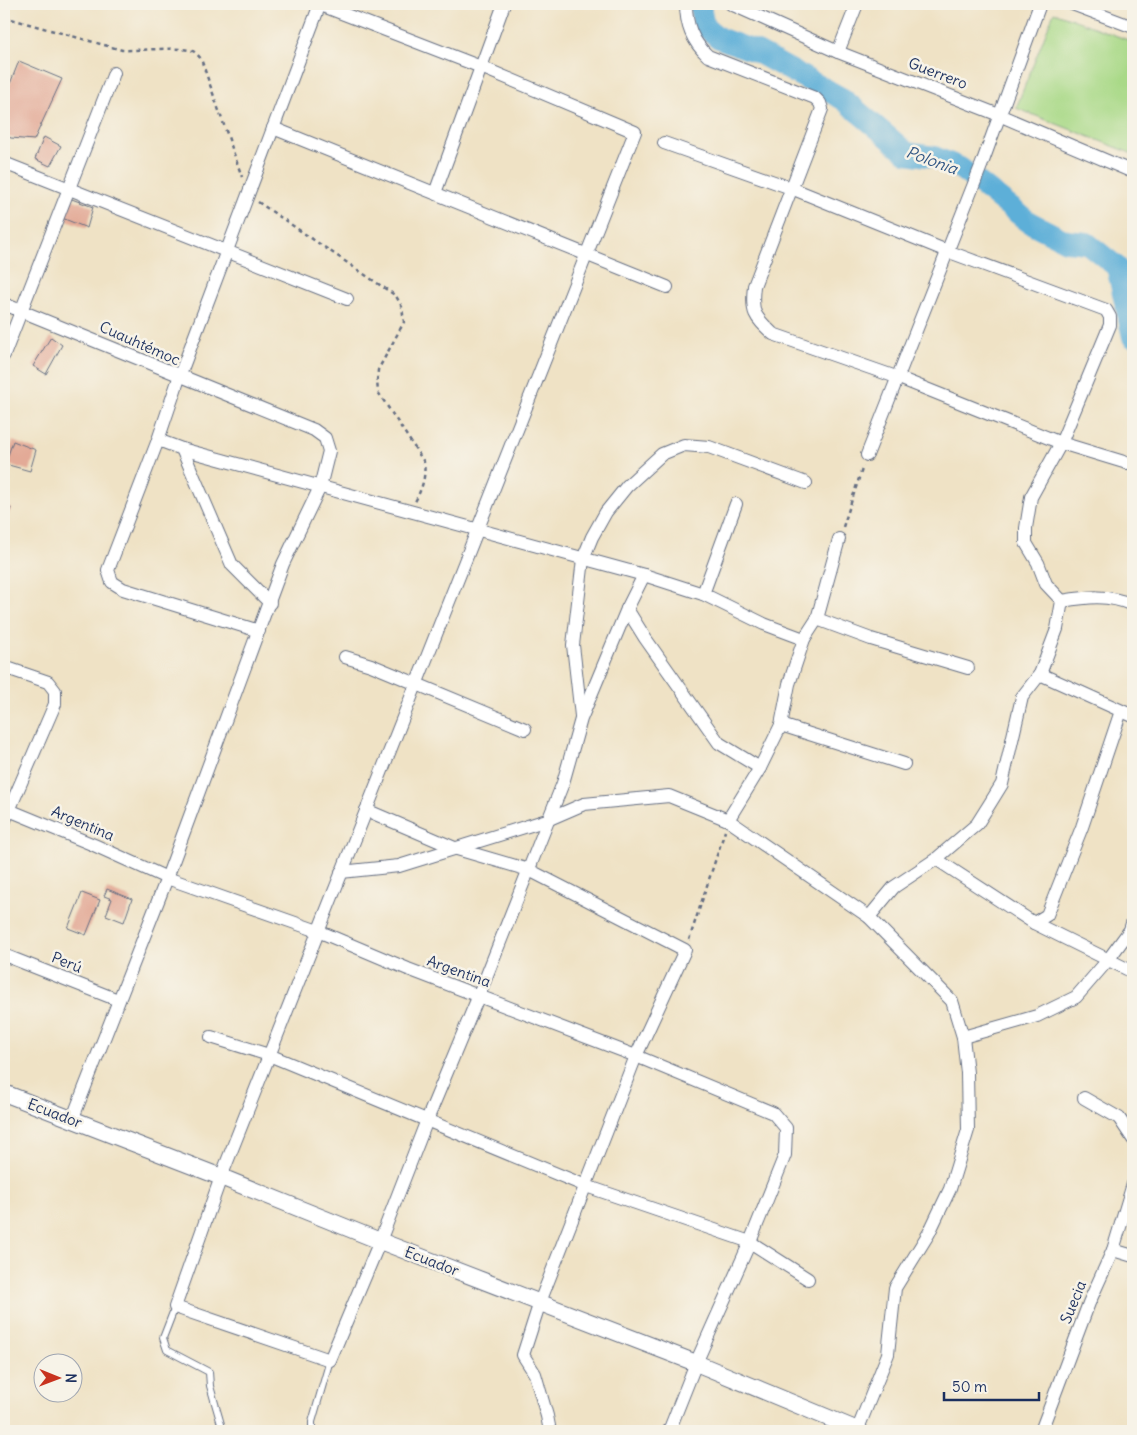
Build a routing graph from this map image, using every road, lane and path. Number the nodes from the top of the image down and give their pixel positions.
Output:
1 (319, 4) edge
2 (504, 4) edge
3 (686, 4) edge
4 (731, 4) edge
5 (857, 4) edge
6 (1040, 4) edge
7 (1072, 4) edge
8 (4, 17) edge
9 (1133, 27) edge
10 (838, 52) junction
11 (481, 67) junction
12 (114, 73) dead end
13 (998, 114) junction
14 (273, 128) junction
15 (664, 143) dead end
16 (4, 163) edge
17 (1133, 172) edge
18 (791, 188) junction
19 (68, 189) junction
20 (435, 193) junction
21 (248, 195) junction
22 (226, 251) junction
23 (947, 251) junction
24 (587, 255) junction
25 (667, 287) dead end
26 (347, 298) dead end
27 (4, 304) edge
28 (20, 310) junction
29 (4, 355) edge
30 (180, 375) junction
31 (899, 378) junction
32 (158, 440) junction
33 (1060, 443) junction
34 (182, 449) junction
35 (867, 455) joint
36 (1127, 463) dead end
37 (806, 483) dead end
38 (320, 487) junction
39 (736, 504) dead end
40 (410, 510) junction
41 (478, 530) junction
42 (839, 539) joint
43 (583, 559) junction
44 (644, 575) junction
45 (703, 594) junction
46 (1062, 601) junction
47 (270, 602) junction
48 (1133, 605) edge
49 (627, 609) junction
50 (817, 619) junction
51 (259, 631) junction
52 (804, 639) junction
53 (345, 657) dead end
54 (4, 667) edge
55 (968, 668) dead end
56 (1040, 674) junction
57 (416, 685) junction
58 (1121, 711) junction
59 (1133, 716) edge
60 (581, 718) junction
61 (780, 725) junction
62 (525, 729) dead end
63 (904, 764) dead end
64 (760, 768) junction
65 (6, 809) edge
66 (366, 810) junction
67 (548, 820) junction
68 (728, 820) junction
69 (4, 822) edge
70 (457, 849) junction
71 (936, 859) junction
72 (529, 870) junction
73 (342, 872) junction
74 (167, 878) junction
75 (869, 917) junction
76 (1133, 920) edge
77 (1034, 923) junction
78 (318, 931) junction
79 (686, 950) junction
80 (4, 954) edge
81 (1108, 960) junction
82 (1133, 972) edge
83 (479, 995) junction
84 (118, 1000) junction
85 (212, 1036) dead end
86 (963, 1037) junction
87 (269, 1055) junction
88 (636, 1056) junction
89 (4, 1093) edge
90 (1084, 1098) dead end
91 (72, 1120) junction
92 (427, 1120) junction
93 (1133, 1139) edge
94 (221, 1177) junction
95 (1133, 1184) edge
96 (586, 1186) junction
97 (380, 1241) junction
98 (750, 1242) junction
99 (1112, 1250) junction
100 (1133, 1256) edge
101 (808, 1279) dead end
102 (540, 1302) junction
103 (175, 1307) junction
104 (330, 1360) junction
105 (696, 1363) junction
106 (223, 1431) edge
107 (312, 1431) edge
108 (550, 1431) edge
109 (669, 1431) edge
110 (858, 1431) edge
111 (1041, 1431) edge

1 - 11 street
1 - 14 street
2 - 11 street
3 - 18 street
4 - 10 street, Guerrero
5 - 10 street
6 - 13 street
7 - 9 street
8 - 21 path
10 - 13 street, Guerrero
11 - 20 street
11 - 24 street
12 - 19 street
13 - 17 street, Guerrero
13 - 23 street
14 - 20 street
14 - 21 street
15 - 18 street
16 - 19 street
18 - 23 street
18 - 31 street
19 - 22 street
19 - 28 street
20 - 24 street
21 - 22 street
21 - 40 path
22 - 26 street
22 - 30 street
23 - 31 street
23 - 33 street
24 - 25 street
24 - 41 street
27 - 28 street, Cuauhtémoc
28 - 29 street
28 - 30 street, Cuauhtémoc
30 - 32 street, Cuauhtémoc
30 - 38 street
31 - 33 street
31 - 35 street
32 - 34 street
32 - 51 street, Cuauhtémoc
33 - 36 street
33 - 46 street
34 - 38 street
34 - 47 street
35 - 42 path
37 - 43 street
38 - 40 street
38 - 47 street
39 - 45 street
40 - 41 street
41 - 43 street
41 - 57 street
42 - 50 street
43 - 44 street
43 - 60 street
44 - 45 street
44 - 49 street
45 - 52 street
46 - 48 street
46 - 56 street
47 - 51 street
49 - 60 street
49 - 64 street
50 - 52 street
50 - 55 street
51 - 74 street
52 - 61 street
53 - 57 street
54 - 65 street
56 - 58 street
56 - 71 street
57 - 62 street
57 - 66 street
58 - 59 street
58 - 77 street
60 - 67 street
61 - 63 street
61 - 64 street
64 - 68 street
65 - 69 street
65 - 74 street, Argentina
66 - 70 street
66 - 73 street
67 - 68 street
67 - 70 street
67 - 72 street
68 - 75 street
68 - 79 path
70 - 72 street
70 - 73 street
71 - 75 street
71 - 77 street
72 - 79 street
72 - 83 street
73 - 78 street
74 - 78 street, Argentina
74 - 84 street
75 - 86 street
76 - 81 street
77 - 81 street
78 - 83 street, Argentina
78 - 87 street
79 - 88 street
80 - 84 street, Perú
81 - 82 street
81 - 86 street
83 - 88 street, Argentina
83 - 92 street
84 - 91 street
85 - 87 street
86 - 110 street
87 - 92 street
87 - 94 street
88 - 96 street
88 - 98 street, Argentina
89 - 91 street, Ecuador
90 - 93 street
91 - 94 street, Ecuador
92 - 96 street
92 - 97 street
94 - 97 street, Ecuador
94 - 103 street
95 - 99 street, Suecia
96 - 98 street
96 - 102 street
97 - 102 street, Ecuador
97 - 104 street
98 - 101 street
98 - 105 street, Argentina
99 - 100 street
99 - 111 street, Suecia
102 - 105 street, Ecuador
102 - 108 street
103 - 104 street
103 - 106 lane
104 - 107 lane
105 - 109 street, Argentina
105 - 110 street, Ecuador

